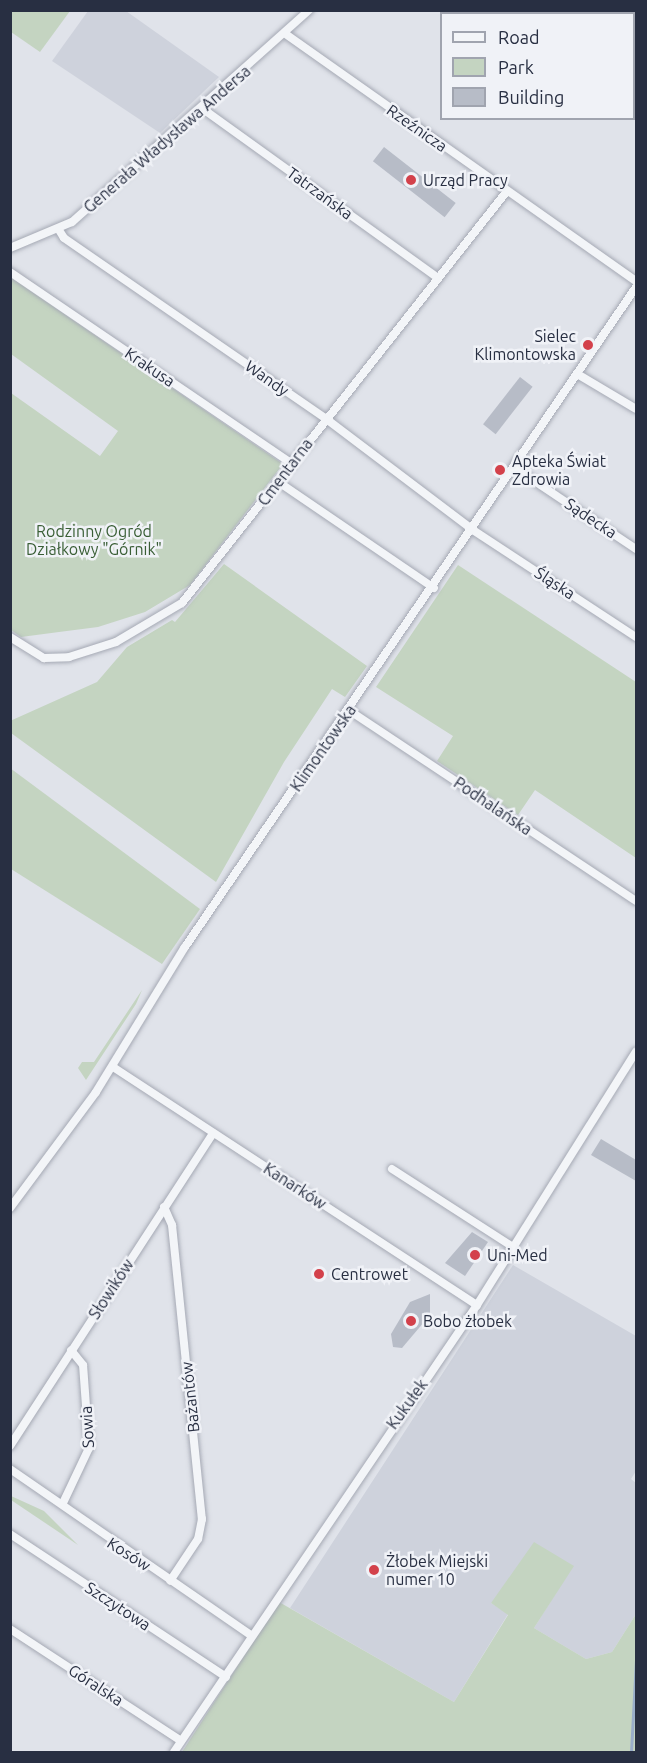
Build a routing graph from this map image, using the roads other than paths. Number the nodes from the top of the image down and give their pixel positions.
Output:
1 (309, 10) edge
2 (287, 35) junction
3 (202, 109) junction
4 (507, 191) junction
5 (58, 230) junction
6 (10, 248) edge
7 (10, 272) edge
8 (438, 278) junction
9 (636, 281) edge
10 (636, 287) edge
11 (579, 375) junction
12 (636, 409) edge
13 (325, 418) junction
14 (290, 462) junction
15 (515, 468) junction
16 (277, 481) junction
17 (473, 530) junction
18 (636, 549) edge
19 (434, 588) junction
20 (10, 637) edge
21 (636, 637) edge
22 (350, 711) junction
23 (636, 901) edge
24 (636, 1052) edge
25 (113, 1067) junction
26 (213, 1132) junction
27 (392, 1169) dead end
28 (164, 1207) junction
29 (10, 1208) edge
30 (513, 1247) junction
31 (477, 1305) junction
32 (71, 1350) junction
33 (10, 1446) edge
34 (10, 1469) edge
35 (63, 1503) junction
36 (10, 1534) edge
37 (170, 1581) junction
38 (10, 1629) edge
39 (251, 1635) junction
40 (226, 1677) junction
41 (181, 1741) junction
42 (174, 1752) edge

1 - 2 street, Generała Władysława Andersa
2 - 3 street, Generała Władysława Andersa
2 - 4 street, Rzeźnicza
3 - 5 street, Generała Władysława Andersa
3 - 8 street, Tatrzańska
4 - 8 street, Cmentarna
4 - 9 street, Rzeźnicza
5 - 6 street, Generała Władysława Andersa
5 - 13 street, Wandy
7 - 14 street, Krakusa
8 - 13 street, Cmentarna
10 - 11 street, Klimontowska
11 - 12 street
11 - 15 street, Klimontowska
13 - 14 street, Cmentarna
13 - 17 street, Wandy
14 - 16 street, Cmentarna
15 - 17 street, Klimontowska
15 - 18 street, Sądecka
16 - 19 street
16 - 20 street, Cmentarna
17 - 19 street, Klimontowska
17 - 21 street, Śląska
19 - 22 street, Klimontowska
22 - 23 street, Podhalańska
22 - 25 street, Klimontowska
24 - 30 street, Kukułek
25 - 26 street, Kanarków
25 - 29 street, Klimontowska
26 - 28 street, Słowików
26 - 31 street, Kanarków
27 - 30 street
28 - 32 street, Słowików
28 - 37 street, Bażantów
30 - 31 street, Kukułek
31 - 39 street, Kukułek
32 - 33 street, Słowików
32 - 35 street, Sowia
34 - 35 street, Kosów
35 - 37 street, Kosów
36 - 40 street, Szczytowa
37 - 39 street, Kosów
38 - 41 street, Góralska
39 - 40 street, Kukułek
40 - 41 street, Kukułek
41 - 42 street, Kukułek

